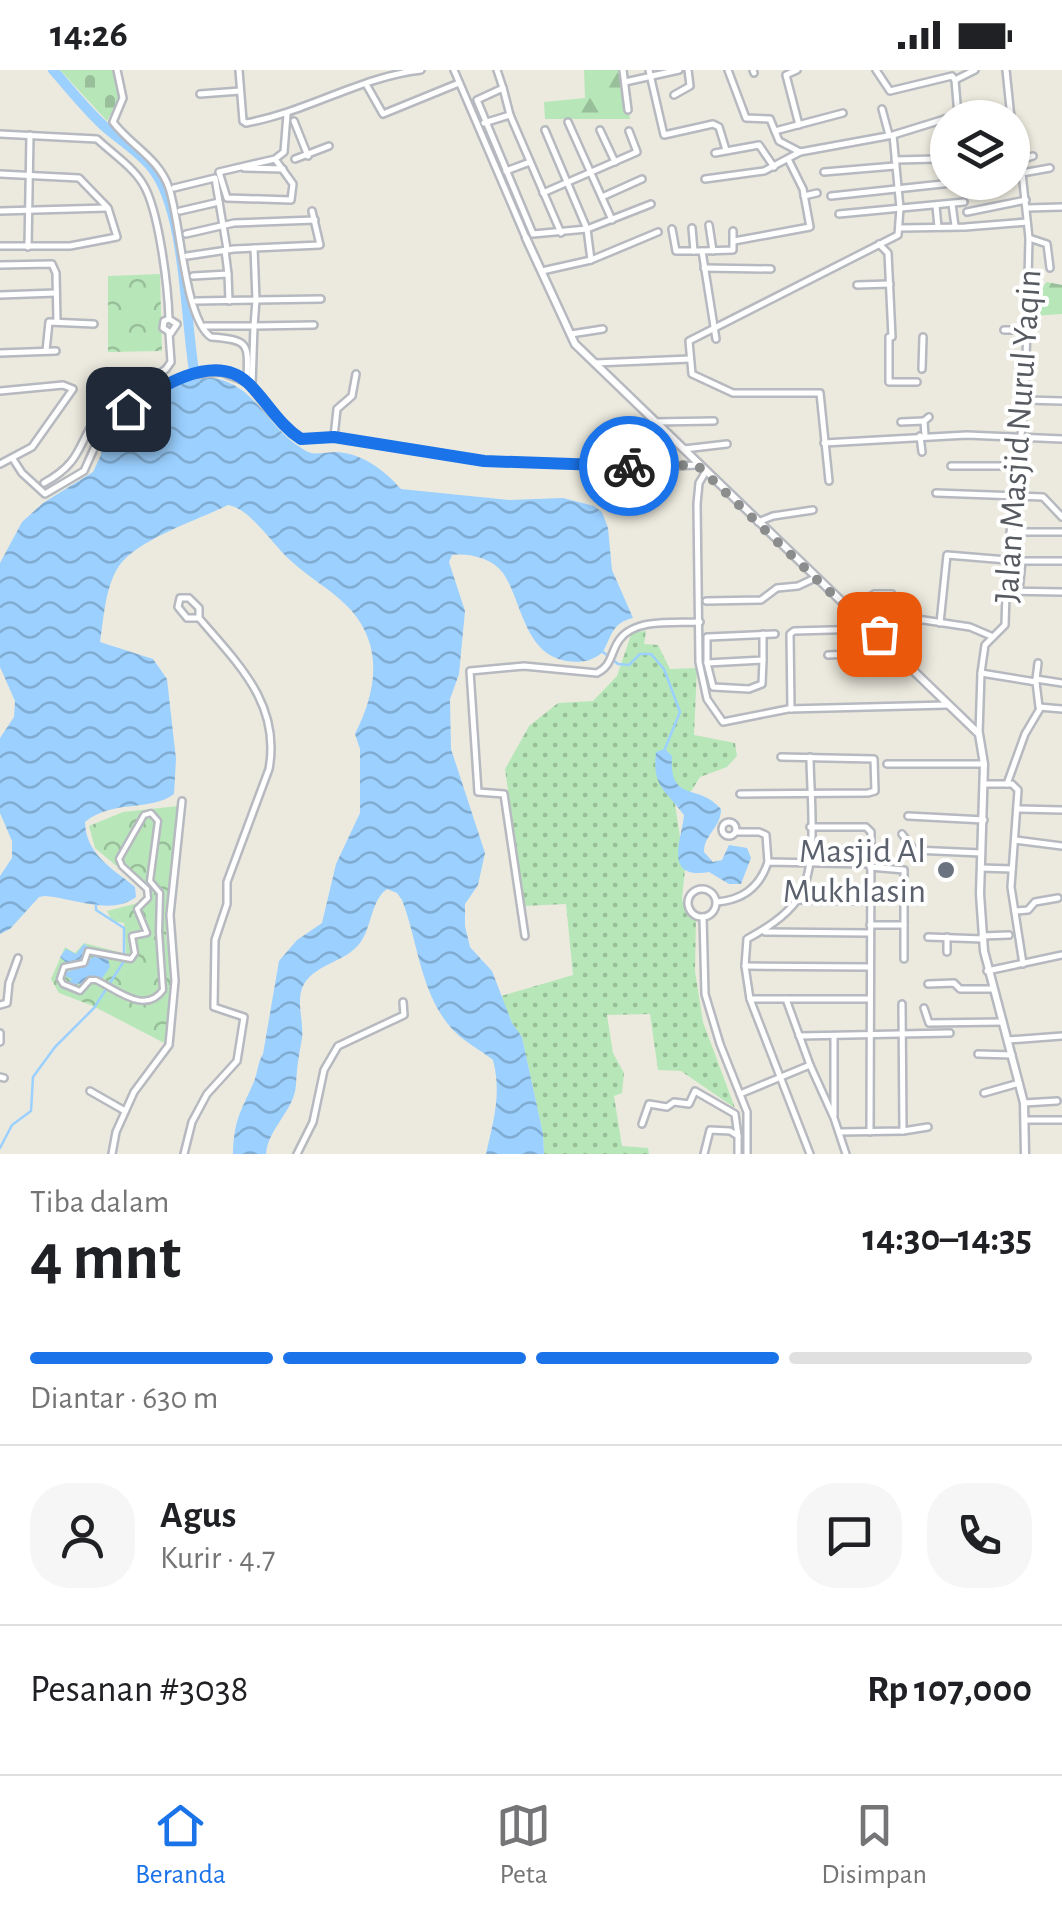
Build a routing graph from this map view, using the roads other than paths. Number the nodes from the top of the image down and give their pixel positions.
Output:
1 (116, 70) edge
2 (238, 70) edge
3 (420, 70) edge
4 (454, 70) edge
5 (497, 70) edge
6 (623, 70) edge
7 (680, 70) edge
8 (688, 70) edge
9 (728, 70) edge
10 (797, 70) edge
11 (876, 70) edge
12 (975, 70) edge
13 (1006, 70) edge
14 (650, 73) edge
15 (955, 80) junction
16 (625, 82) junction
17 (460, 83) junction
18 (366, 84) junction
19 (503, 88) junction
20 (240, 91) junction
21 (200, 94) dead end
22 (674, 95) dead end
23 (957, 100) edge
24 (1009, 100) edge
25 (882, 109) dead end
26 (628, 110) dead end
27 (843, 113) dead end
28 (287, 114) junction
29 (510, 114) junction
30 (294, 122) dead end
31 (568, 122) dead end
32 (484, 123) junction
33 (930, 123) edge
34 (799, 125) junction
35 (545, 130) dead end
36 (600, 130) dead end
37 (629, 131) dead end
38 (775, 131) junction
39 (286, 132) junction
40 (298, 133) junction
41 (0, 134) edge
42 (30, 135) junction
43 (891, 135) junction
44 (329, 146) dead end
45 (726, 150) junction
46 (800, 152) junction
47 (715, 154) dead end
48 (279, 156) junction
49 (308, 156) junction
50 (1033, 156) dead end
51 (1030, 157) edge
52 (930, 159) edge
53 (295, 160) dead end
54 (789, 161) junction
55 (530, 162) junction
56 (615, 162) junction
57 (895, 163) junction
58 (774, 167) junction
59 (236, 168) junction
60 (1050, 168) dead end
61 (284, 169) junction
62 (506, 171) junction
63 (824, 172) dead end
64 (1030, 172) edge
65 (592, 173) junction
66 (0, 174) edge
67 (29, 175) junction
68 (642, 179) dead end
69 (705, 179) dead end
70 (568, 184) junction
71 (930, 185) edge
72 (174, 188) dead end
73 (897, 188) junction
74 (543, 193) junction
75 (817, 193) dead end
76 (602, 196) junction
77 (804, 196) junction
78 (831, 196) dead end
79 (1025, 200) edge
80 (220, 202) junction
81 (964, 202) dead end
82 (651, 204) dead end
83 (952, 204) junction
84 (1026, 204) junction
85 (936, 206) junction
86 (1062, 207) edge
87 (108, 208) junction
88 (900, 210) junction
89 (180, 211) dead end
90 (312, 211) dead end
91 (976, 211) junction
92 (0, 212) edge
93 (967, 212) dead end
94 (27, 213) junction
95 (838, 214) dead end
96 (315, 220) junction
97 (612, 220) junction
98 (1028, 222) junction
99 (977, 224) junction
100 (710, 225) dead end
101 (223, 226) junction
102 (938, 227) junction
103 (692, 228) dead end
104 (900, 228) junction
105 (955, 228) junction
106 (587, 229) junction
107 (672, 229) dead end
108 (658, 232) dead end
109 (733, 232) dead end
110 (561, 233) junction
111 (186, 234) dead end
112 (526, 238) joint
113 (1029, 238) junction
114 (734, 241) junction
115 (879, 244) junction
116 (0, 246) edge
117 (28, 247) junction
118 (254, 248) junction
119 (226, 250) junction
120 (698, 251) junction
121 (712, 251) junction
122 (187, 256) dead end
123 (591, 260) junction
124 (0, 265) edge
125 (704, 268) junction
126 (1050, 268) dead end
127 (771, 269) dead end
128 (540, 271) junction
129 (228, 274) junction
130 (194, 276) dead end
131 (890, 284) junction
132 (857, 285) dead end
133 (56, 293) junction
134 (0, 295) edge
135 (320, 299) dead end
136 (256, 300) junction
137 (196, 301) dead end
138 (229, 301) junction
139 (57, 322) junction
140 (94, 324) dead end
141 (314, 325) dead end
142 (205, 326) dead end
143 (254, 326) junction
144 (713, 328) junction
145 (603, 330) dead end
146 (1004, 330) dead end
147 (1027, 330) junction
148 (568, 334) junction
149 (923, 337) dead end
150 (716, 339) dead end
151 (56, 351) dead end
152 (46, 352) junction
153 (0, 354) edge
154 (690, 360) junction
155 (594, 363) junction
156 (922, 369) dead end
157 (356, 374) dead end
158 (917, 382) dead end
159 (249, 385) junction
160 (0, 392) edge
161 (1025, 400) junction
162 (1062, 401) edge
163 (714, 421) dead end
164 (652, 422) junction
165 (901, 422) dead end
166 (923, 436) junction
167 (1019, 436) junction
168 (334, 437) junction
169 (1062, 439) edge
170 (824, 443) junction
171 (727, 444) dead end
172 (681, 449) junction
173 (922, 452) dead end
174 (13, 459) junction
175 (0, 464) edge
176 (697, 465) junction
177 (951, 466) dead end
178 (1017, 466) junction
179 (705, 473) junction
180 (829, 481) dead end
181 (44, 483) dead end
182 (936, 494) dead end
183 (1013, 495) junction
184 (812, 510) dead end
185 (758, 522) junction
186 (1062, 525) edge
187 (1012, 532) junction
188 (1007, 560) junction
189 (1062, 560) edge
190 (815, 578) junction
191 (1004, 591) junction
192 (1019, 591) junction
193 (1062, 592) edge
194 (892, 594) dead end
195 (706, 601) dead end
196 (849, 612) junction
197 (198, 618) junction
198 (700, 622) junction
199 (940, 623) junction
200 (868, 629) junction
201 (764, 634) junction
202 (776, 634) dead end
203 (876, 636) junction
204 (991, 636) junction
205 (704, 637) junction
206 (893, 652) junction
207 (828, 655) dead end
208 (763, 660) junction
209 (707, 663) junction
210 (1038, 663) dead end
211 (981, 673) junction
212 (1036, 680) junction
213 (1062, 683) edge
214 (950, 706) junction
215 (1041, 707) junction
216 (791, 708) junction
217 (1062, 709) edge
218 (979, 734) junction
219 (781, 757) dead end
220 (810, 758) junction
221 (887, 764) dead end
222 (984, 764) junction
223 (984, 784) junction
224 (1007, 784) junction
225 (740, 794) dead end
226 (810, 794) junction
227 (182, 801) dead end
228 (1018, 809) junction
229 (1062, 810) edge
230 (908, 816) dead end
231 (984, 820) junction
232 (810, 826) junction
233 (736, 832) dead end
234 (902, 834) dead end
235 (1015, 840) junction
236 (1062, 846) edge
237 (981, 853) junction
238 (768, 862) junction
239 (810, 864) junction
240 (870, 866) junction
241 (981, 868) junction
242 (1012, 869) junction
243 (1058, 898) dead end
244 (797, 900) junction
245 (870, 901) junction
246 (716, 902) junction
247 (1015, 911) junction
248 (704, 918) junction
249 (904, 925) junction
250 (870, 929) junction
251 (762, 932) junction
252 (1008, 935) dead end
253 (526, 936) dead end
254 (928, 936) dead end
255 (947, 937) junction
256 (983, 937) junction
257 (946, 952) dead end
258 (1062, 955) edge
259 (18, 958) dead end
260 (904, 958) dead end
261 (1018, 965) junction
262 (745, 966) junction
263 (870, 966) junction
264 (987, 971) junction
265 (928, 984) dead end
266 (111, 987) joint
267 (960, 989) junction
268 (993, 989) junction
269 (959, 998) dead end
270 (750, 999) junction
271 (786, 1000) junction
272 (869, 1000) junction
273 (403, 1002) dead end
274 (902, 1004) dead end
275 (0, 1005) edge
276 (924, 1008) dead end
277 (1003, 1022) junction
278 (903, 1032) junction
279 (950, 1032) dead end
280 (0, 1033) edge
281 (869, 1034) junction
282 (834, 1035) junction
283 (799, 1036) junction
284 (1062, 1036) edge
285 (1008, 1040) junction
286 (0, 1042) edge
287 (978, 1054) dead end
288 (1012, 1055) junction
289 (810, 1065) junction
290 (778, 1078) junction
291 (1020, 1083) junction
292 (90, 1090) dead end
293 (984, 1093) dead end
294 (740, 1094) junction
295 (1057, 1100) dead end
296 (1024, 1103) junction
297 (125, 1111) junction
298 (834, 1118) junction
299 (1062, 1119) edge
300 (1025, 1120) junction
301 (642, 1124) dead end
302 (928, 1127) dead end
303 (840, 1132) junction
304 (870, 1132) junction
305 (903, 1132) junction
306 (738, 1136) junction
307 (112, 1154) edge
308 (184, 1154) edge
309 (297, 1154) edge
310 (704, 1154) edge
311 (738, 1154) edge
312 (747, 1154) edge
313 (810, 1154) edge
314 (846, 1154) edge
315 (1026, 1154) edge

1 - 159 street
2 - 20 street
3 - 18 street
4 - 17 street
5 - 19 street
6 - 16 street
7 - 14 street
8 - 22 street
9 - 38 street
10 - 34 street
11 - 15 street
12 - 15 street
13 - 24 street
14 - 16 street
14 - 45 street
15 - 23 street
16 - 26 street
17 - 18 street
17 - 112 street
18 - 28 street
19 - 29 street
19 - 32 street
20 - 21 street
20 - 28 street
25 - 43 street
27 - 34 street
28 - 39 street
29 - 32 street
29 - 55 street
30 - 40 street
31 - 65 street
32 - 62 street
33 - 43 street
34 - 38 street
35 - 70 street
36 - 56 street
37 - 56 street
38 - 46 street
39 - 40 street
39 - 48 street
40 - 49 street
41 - 42 street
42 - 67 street
42 - 181 street
43 - 46 street
43 - 57 street
44 - 49 street
45 - 47 street
45 - 58 street
46 - 54 street
48 - 59 street
48 - 61 street
49 - 53 street
50 - 51 street
52 - 57 street
54 - 58 street
54 - 77 street
55 - 62 street
55 - 74 street
56 - 65 street
57 - 63 street
57 - 73 street
58 - 69 street
59 - 61 street
59 - 61 street
60 - 64 street
62 - 110 street
65 - 70 street
65 - 76 street
66 - 67 street
67 - 87 street
67 - 94 street
68 - 76 street
70 - 74 street
70 - 106 street
71 - 73 street
72 - 80 street
73 - 78 street
73 - 88 street
74 - 110 street
75 - 77 street
76 - 97 street
77 - 114 street
79 - 84 street, Jalan Masjid Nurul Yaqin
80 - 89 street
80 - 101 street
81 - 83 street
82 - 97 street
83 - 85 street
83 - 105 street
84 - 86 street
84 - 91 street
84 - 98 street, Jalan Masjid Nurul Yaqin
85 - 88 street
85 - 102 street
87 - 94 street
87 - 117 street
88 - 95 street
88 - 104 street
90 - 96 street
91 - 93 street
91 - 99 street
92 - 94 street
94 - 117 street
96 - 101 street
96 - 118 street
97 - 106 street
98 - 99 street
98 - 113 street, Jalan Masjid Nurul Yaqin
99 - 105 street
100 - 121 street
101 - 111 street
101 - 119 street
102 - 104 street
102 - 105 street
103 - 120 street
104 - 115 street
106 - 110 street
106 - 123 street
107 - 120 street
108 - 123 street
109 - 114 street
112 - 128 street
113 - 126 street
113 - 147 street, Jalan Masjid Nurul Yaqin
114 - 121 street
115 - 131 street
115 - 144 street
116 - 117 street
118 - 119 street
118 - 136 street
119 - 122 street
119 - 129 street
120 - 121 street
120 - 125 street
123 - 128 street
124 - 133 street
125 - 127 street
125 - 144 street
128 - 148 street
129 - 130 street
129 - 138 street
131 - 132 street
131 - 158 street
133 - 134 street
133 - 139 street
135 - 136 street
136 - 138 street
136 - 143 street
137 - 138 street
139 - 140 street
139 - 152 street
141 - 143 street
142 - 143 street
143 - 159 street
144 - 150 street
144 - 154 street
145 - 148 street
146 - 147 street
147 - 161 street, Jalan Masjid Nurul Yaqin
148 - 155 street
149 - 156 street
151 - 152 street
152 - 153 street
154 - 155 street
154 - 170 street
155 - 164 street
157 - 168 street
159 - 168 street
159 - 174 street
160 - 174 street
161 - 162 street
161 - 167 street, Jalan Masjid Nurul Yaqin
163 - 164 street
164 - 172 street
165 - 166 street
166 - 167 street
166 - 170 street
166 - 173 street
167 - 169 street
167 - 178 street, Jalan Masjid Nurul Yaqin
168 - 176 street
170 - 180 street
171 - 172 street
172 - 176 street
174 - 175 street
176 - 179 street
177 - 178 street
178 - 183 street, Jalan Masjid Nurul Yaqin
179 - 185 street
179 - 198 street
182 - 183 street
183 - 186 street
183 - 187 street, Jalan Masjid Nurul Yaqin
184 - 185 street
185 - 190 street
186 - 187 street
187 - 188 street, Jalan Masjid Nurul Yaqin
188 - 191 street, Jalan Masjid Nurul Yaqin
188 - 199 street
189 - 192 street
190 - 195 street
190 - 196 street
191 - 192 street
191 - 204 street, Jalan Masjid Nurul Yaqin
192 - 193 street
194 - 196 street
196 - 200 street
197 - 197 street
197 - 308 street
198 - 205 street
198 - 253 street
199 - 203 street
199 - 204 street
200 - 203 street
200 - 216 street
201 - 202 street
201 - 205 street
201 - 208 street
203 - 206 street
204 - 211 street, Jalan Masjid Nurul Yaqin
205 - 209 street
205 - 216 street
206 - 207 street
206 - 214 street
208 - 209 street
208 - 209 street
210 - 212 street
211 - 212 street
211 - 218 street, Jalan Masjid Nurul Yaqin
212 - 213 street
212 - 215 street
214 - 216 street
214 - 218 street
215 - 217 street
215 - 224 street
218 - 222 street
219 - 220 street
220 - 226 street
220 - 226 street
221 - 222 street
222 - 223 street
223 - 224 street
223 - 231 street
224 - 228 street
225 - 226 street
226 - 232 street
227 - 297 street
228 - 229 street
228 - 235 street
230 - 231 street
231 - 237 street
232 - 239 street
232 - 240 street
233 - 238 street
234 - 237 street
235 - 236 street
235 - 242 street
237 - 241 street
238 - 239 street
238 - 246 street
239 - 240 street
239 - 244 street
240 - 245 street
240 - 249 street
241 - 242 street
241 - 256 street
242 - 247 street
243 - 247 street
244 - 245 street
244 - 251 street
245 - 250 street
246 - 248 street
246 - 248 street
247 - 261 street
248 - 294 street
249 - 250 street
249 - 260 street
250 - 251 street
250 - 263 street
251 - 262 street
252 - 256 street
254 - 255 street
255 - 256 street
255 - 257 street
256 - 264 street
258 - 261 street
259 - 275 street
261 - 264 street
262 - 263 street
262 - 270 street
263 - 272 street
264 - 268 street
265 - 267 street
266 - 266 street
267 - 268 street
267 - 269 street
268 - 277 street
270 - 271 street
270 - 290 street
271 - 272 street
271 - 283 street
272 - 281 street
273 - 309 street
274 - 278 street
276 - 277 street
277 - 285 street
278 - 279 street
278 - 281 street
278 - 305 street
280 - 286 street
281 - 282 street
281 - 304 street
282 - 283 street
282 - 298 street
283 - 289 street
284 - 285 street
285 - 288 street
287 - 288 street
288 - 291 street
289 - 290 street
289 - 298 street
290 - 294 street
290 - 313 street
291 - 293 street
291 - 296 street
292 - 297 street
294 - 312 street
295 - 296 street
296 - 300 street
297 - 307 street
298 - 303 street
299 - 300 street
300 - 315 street
301 - 306 street
302 - 305 street
303 - 304 street
303 - 314 street
304 - 305 street
306 - 310 street
306 - 311 street

